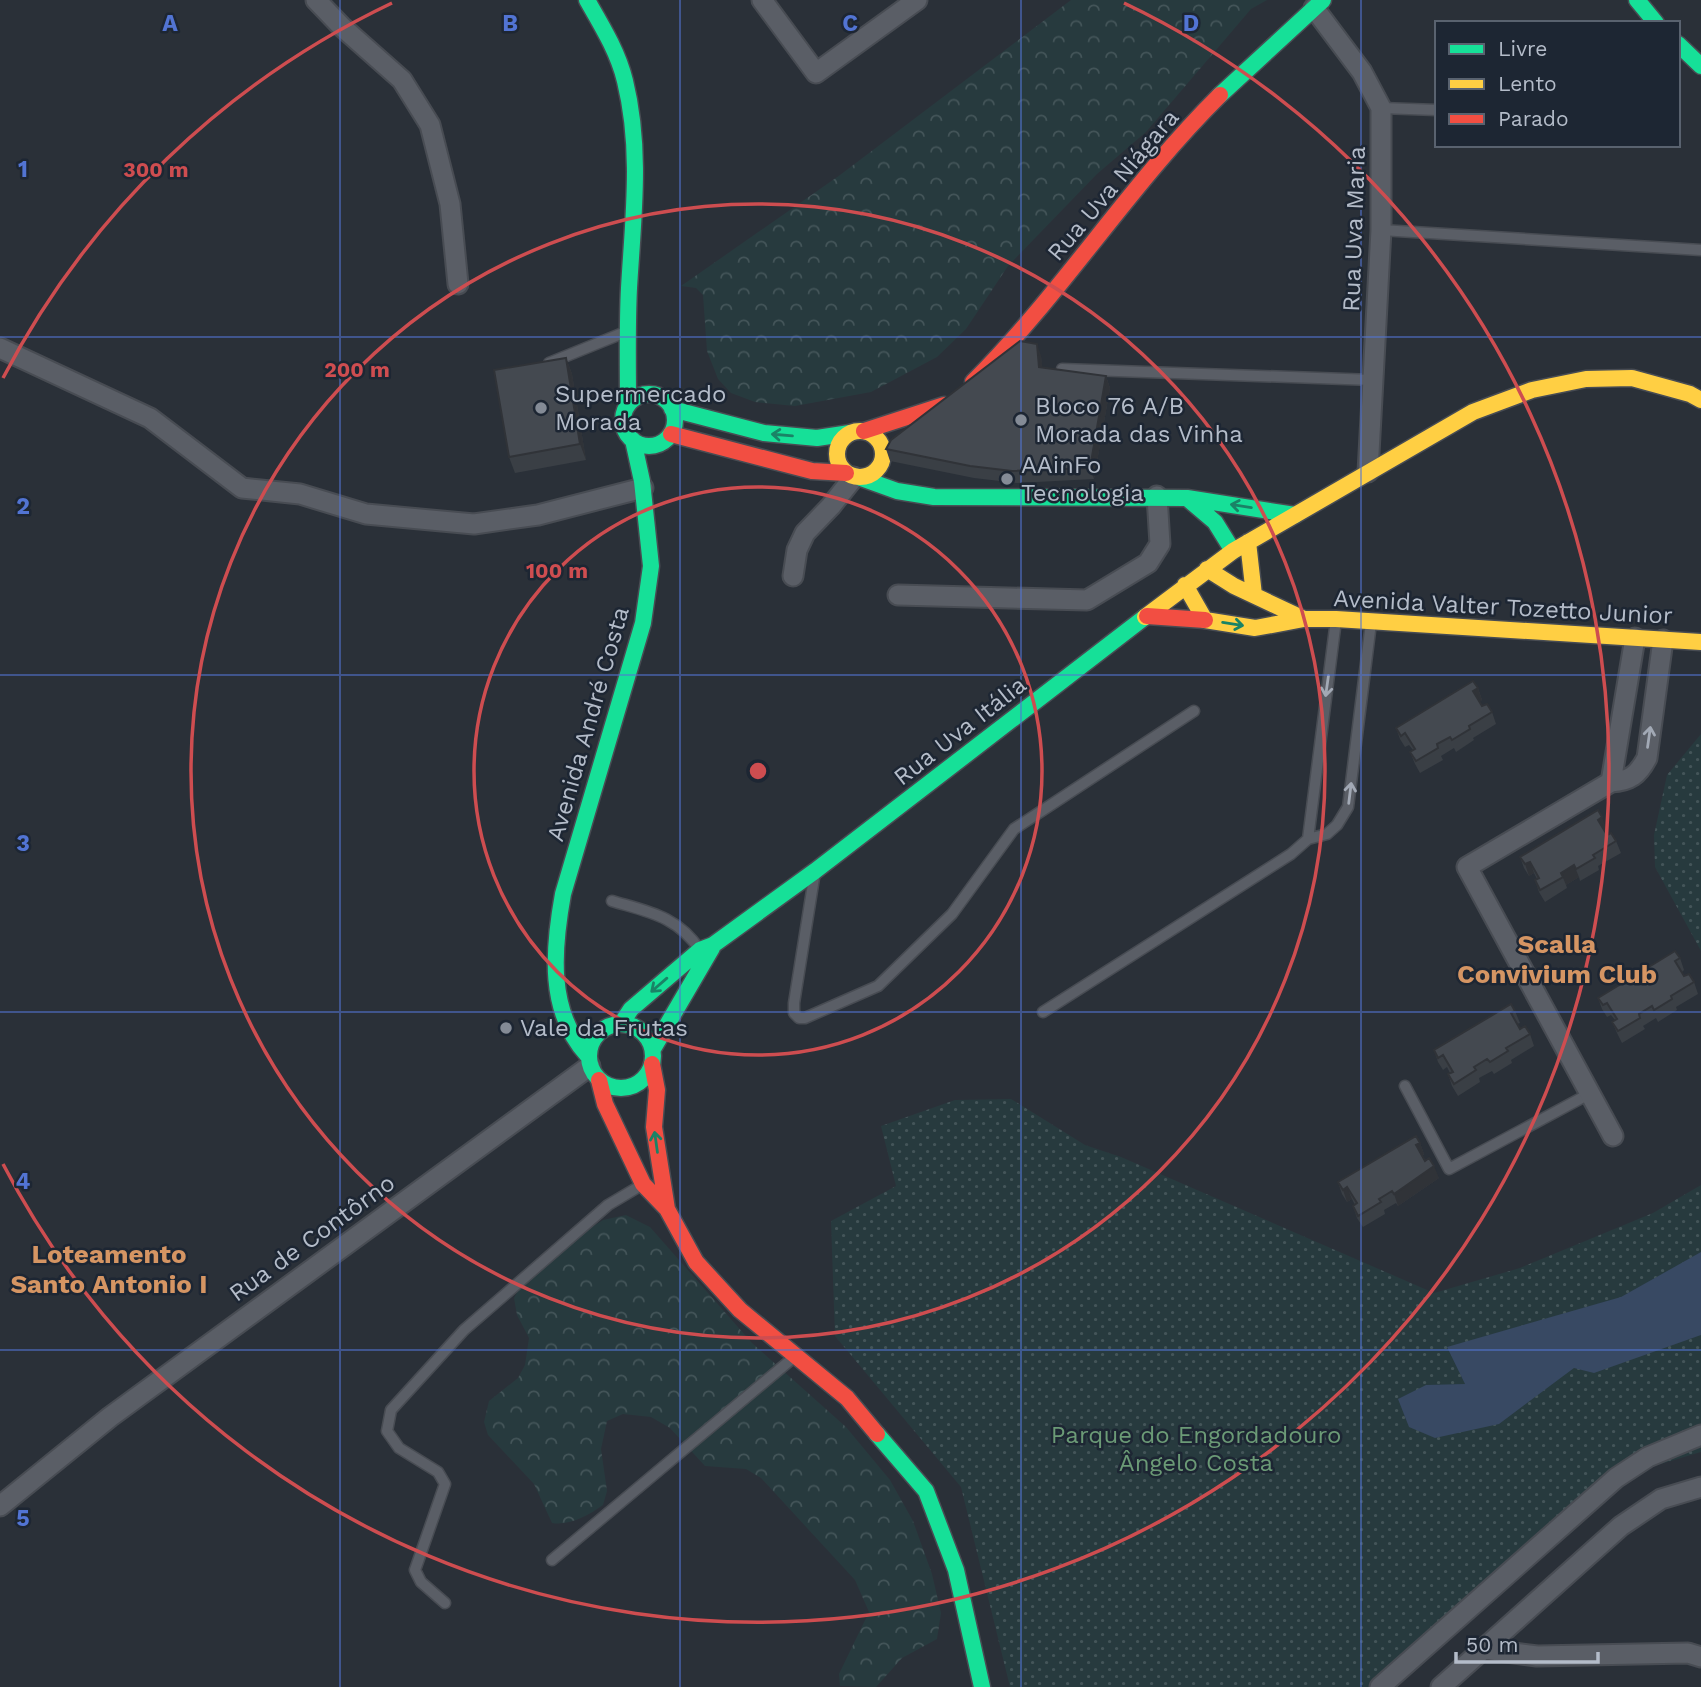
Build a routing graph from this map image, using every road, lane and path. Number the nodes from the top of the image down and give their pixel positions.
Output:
1 (316, 0) edge
2 (587, 0) edge
3 (762, 0) edge
4 (918, 0) edge
5 (1637, 0) edge
6 (1318, 4) edge
7 (1654, 21) edge
8 (1680, 46) edge
9 (1701, 66) edge
10 (1381, 108) junction
11 (1435, 110) edge
12 (1381, 230) junction
13 (1701, 250) edge
14 (458, 284) dead end
15 (627, 332) junction
16 (0, 348) edge
17 (628, 354) junction
18 (546, 365) edge
19 (1062, 369) edge
20 (1373, 380) junction
21 (1701, 400) edge
22 (628, 405) junction
23 (670, 405) junction
24 (944, 405) junction
25 (914, 430) edge
26 (857, 432) junction
27 (671, 434) junction
28 (633, 440) junction
29 (657, 445) junction
30 (890, 462) junction
31 (1368, 472) junction
32 (853, 476) junction
33 (642, 484) junction
34 (959, 496) junction
35 (1157, 496) junction
36 (1186, 498) junction
37 (1295, 515) junction
38 (1248, 542) junction
39 (1233, 551) junction
40 (1207, 569) junction
41 (793, 576) dead end
42 (1185, 585) junction
43 (898, 595) dead end
44 (1254, 595) junction
45 (1147, 616) junction
46 (1304, 619) junction
47 (1336, 619) junction
48 (1205, 620) junction
49 (1372, 620) junction
50 (1635, 638) junction
51 (1663, 640) junction
52 (1700, 640) edge
53 (1194, 711) dead end
54 (1611, 782) junction
55 (1308, 839) junction
56 (815, 871) junction
57 (612, 901) dead end
58 (707, 951) junction
59 (556, 978) junction
60 (1043, 1012) dead end
61 (616, 1024) junction
62 (652, 1057) junction
63 (592, 1067) junction
64 (1405, 1086) dead end
65 (1589, 1094) junction
66 (1613, 1136) dead end
67 (643, 1184) junction
68 (667, 1209) junction
69 (796, 1356) junction
70 (1701, 1435) edge
71 (1701, 1487) edge
72 (0, 1506) edge
73 (552, 1560) dead end
74 (445, 1603) dead end
75 (1484, 1648) junction
76 (1701, 1657) edge
77 (982, 1687) edge
78 (1380, 1687) edge
79 (1441, 1687) edge

1 - 14 street
2 - 15 main road
3 - 4 street
5 - 7 main road
6 - 10 street, Rua Uva Maria
6 - 24 main road, Rua Uva Niágara
8 - 9 main road
10 - 11 lane
10 - 12 street, Rua Uva Maria
12 - 13 lane
12 - 20 street, Rua Uva Maria
15 - 17 main road
15 - 18 lane
16 - 33 street
17 - 22 main road
17 - 23 main road
19 - 20 lane
20 - 31 street, Rua Uva Maria
21 - 31 main road, Rua Uva Itália
22 - 23 main road
22 - 28 main road
26 -> 23 main road, Rua Uva Niágara
23 - 27 main road
24 - 25 main road, Rua Uva Niágara
24 - 26 main road, Rua Uva Niágara
26 - 30 main road
26 - 32 main road
27 - 29 main road
27 - 32 main road
28 - 29 main road
28 - 33 main road, Avenida André Costa
29 - 33 main road, Avenida André Costa
30 - 32 main road
30 - 34 main road
31 - 37 main road, Rua Uva Itália
32 - 34 main road
32 - 41 street
33 - 59 main road, Avenida André Costa
34 - 35 main road
35 - 36 main road
35 - 43 street
37 -> 36 main road
36 - 39 main road
37 - 38 main road, Rua Uva Itália
38 - 39 main road, Rua Uva Itália
38 - 44 main road
39 - 40 main road, Rua Uva Itália
40 - 42 main road, Rua Uva Itália
40 - 44 main road, Avenida Valter Tozetto Junior
42 - 45 main road, Rua Uva Itália
42 - 48 main road
44 - 46 main road, Avenida Valter Tozetto Junior
45 - 48 main road, Avenida Valter Tozetto Junior
45 - 56 main road, Rua Uva Itália
46 - 47 main road, Avenida Valter Tozetto Junior
48 -> 46 main road, Avenida Valter Tozetto Junior
47 - 49 main road, Avenida Valter Tozetto Junior
47 -> 55 lane
49 - 50 main road, Avenida Valter Tozetto Junior
55 -> 49 lane
50 - 51 main road, Avenida Valter Tozetto Junior
50 - 54 street
51 - 52 main road, Avenida Valter Tozetto Junior
54 -> 51 street
53 - 56 lane
54 - 65 street
55 - 60 lane
56 - 58 main road, Rua Uva Itália
57 - 58 lane
58 -> 61 main road, Rua Uva Itália
58 - 62 main road, Rua Uva Itália
59 - 61 main road
59 - 63 main road, Avenida André Costa
61 - 62 main road
61 - 63 main road
62 - 63 main road
68 -> 62 main road, Avenida André Costa
63 - 67 main road, Avenida André Costa
63 - 72 street, Rua de Contôrno
64 - 65 lane
65 - 66 street
67 - 68 main road, Avenida André Costa
67 - 74 lane
68 - 69 main road, Avenida André Costa
69 - 73 lane
69 - 77 main road, Avenida André Costa
70 - 78 street
71 - 75 street
75 - 76 street
75 - 79 street

